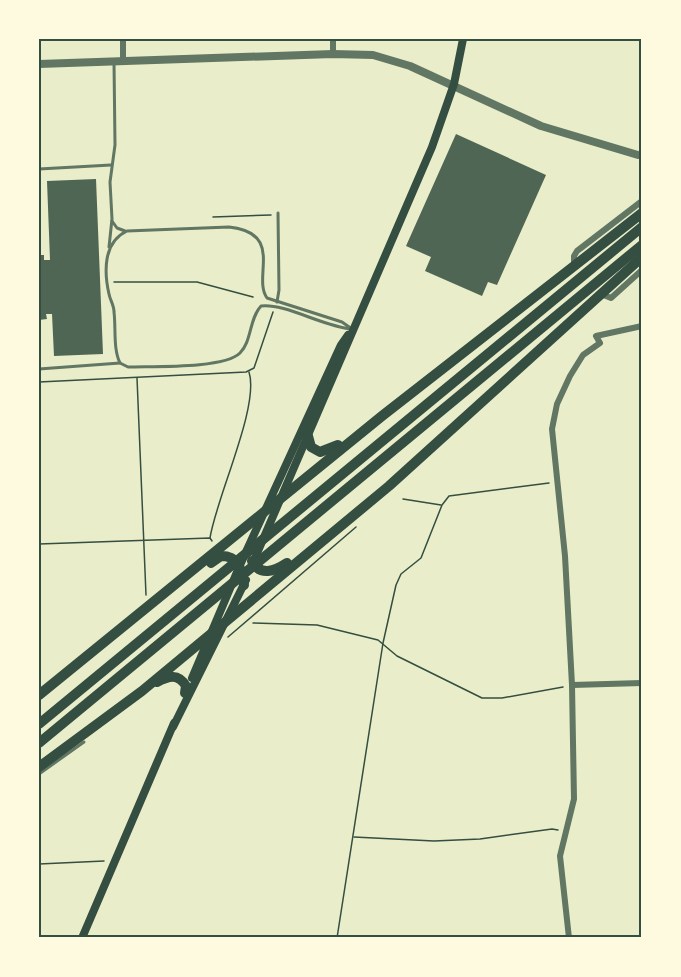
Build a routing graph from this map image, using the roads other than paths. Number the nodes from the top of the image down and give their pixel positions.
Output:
1 (123, 39) edge
2 (333, 39) edge
3 (463, 39) edge
4 (333, 54) junction
5 (123, 61) junction
6 (114, 62) junction
7 (39, 64) edge
8 (454, 84) junction
9 (640, 155) edge
10 (111, 165) junction
11 (39, 170) edge
12 (642, 201) edge
13 (278, 213) road end
14 (642, 213) edge
15 (112, 219) junction
16 (642, 227) edge
17 (127, 231) junction
18 (642, 245) edge
19 (107, 254) junction
20 (642, 257) edge
21 (574, 266) junction
22 (642, 270) edge
23 (601, 294) junction
24 (277, 302) junction
25 (642, 326) edge
26 (352, 329) junction
27 (120, 363) junction
28 (39, 369) edge
29 (382, 416) junction
30 (308, 436) junction
31 (282, 498) junction
32 (264, 512) junction
33 (334, 531) junction
34 (249, 544) junction
35 (253, 564) junction
36 (240, 565) junction
37 (180, 581) junction
38 (244, 585) junction
39 (229, 617) junction
40 (210, 633) junction
41 (642, 683) edge
42 (572, 685) junction
43 (142, 691) junction
44 (185, 693) junction
45 (39, 695) edge
46 (39, 723) edge
47 (173, 727) junction
48 (39, 742) edge
49 (84, 742) dead end
50 (39, 768) edge
51 (39, 774) edge
52 (82, 938) edge
53 (568, 938) edge

1 - 5 street
2 - 4 street
3 - 8 main road
4 - 5 street
4 - 8 street
5 - 6 street
6 - 7 street
6 - 10 lane
8 - 9 street
8 - 26 main road
10 - 11 lane
10 - 15 lane
12 - 21 street
13 - 24 lane
14 - 21 highway
15 - 17 lane
15 - 19 lane
16 - 46 highway
17 - 19 lane
17 - 24 lane
18 - 48 highway
19 - 27 lane
20 - 23 highway
21 - 29 highway
22 - 23 street
23 - 33 highway
24 - 26 lane
25 - 42 street
26 - 27 lane
26 - 30 main road
26 - 32 main road
27 - 28 lane
29 - 30 highway
29 - 31 highway
30 - 31 main road
31 - 32 highway
31 - 35 main road
32 - 34 main road
32 - 37 highway
33 - 35 highway
33 - 39 highway
34 - 35 highway
34 - 36 main road
35 - 38 main road
36 - 37 highway
36 - 38 highway
36 - 40 main road
37 - 45 highway
38 - 39 main road
39 - 40 highway
39 - 47 main road
40 - 43 highway
40 - 44 main road
41 - 42 street
42 - 53 street
43 - 44 highway
43 - 50 highway
44 - 47 main road
47 - 52 main road
49 - 51 lane

